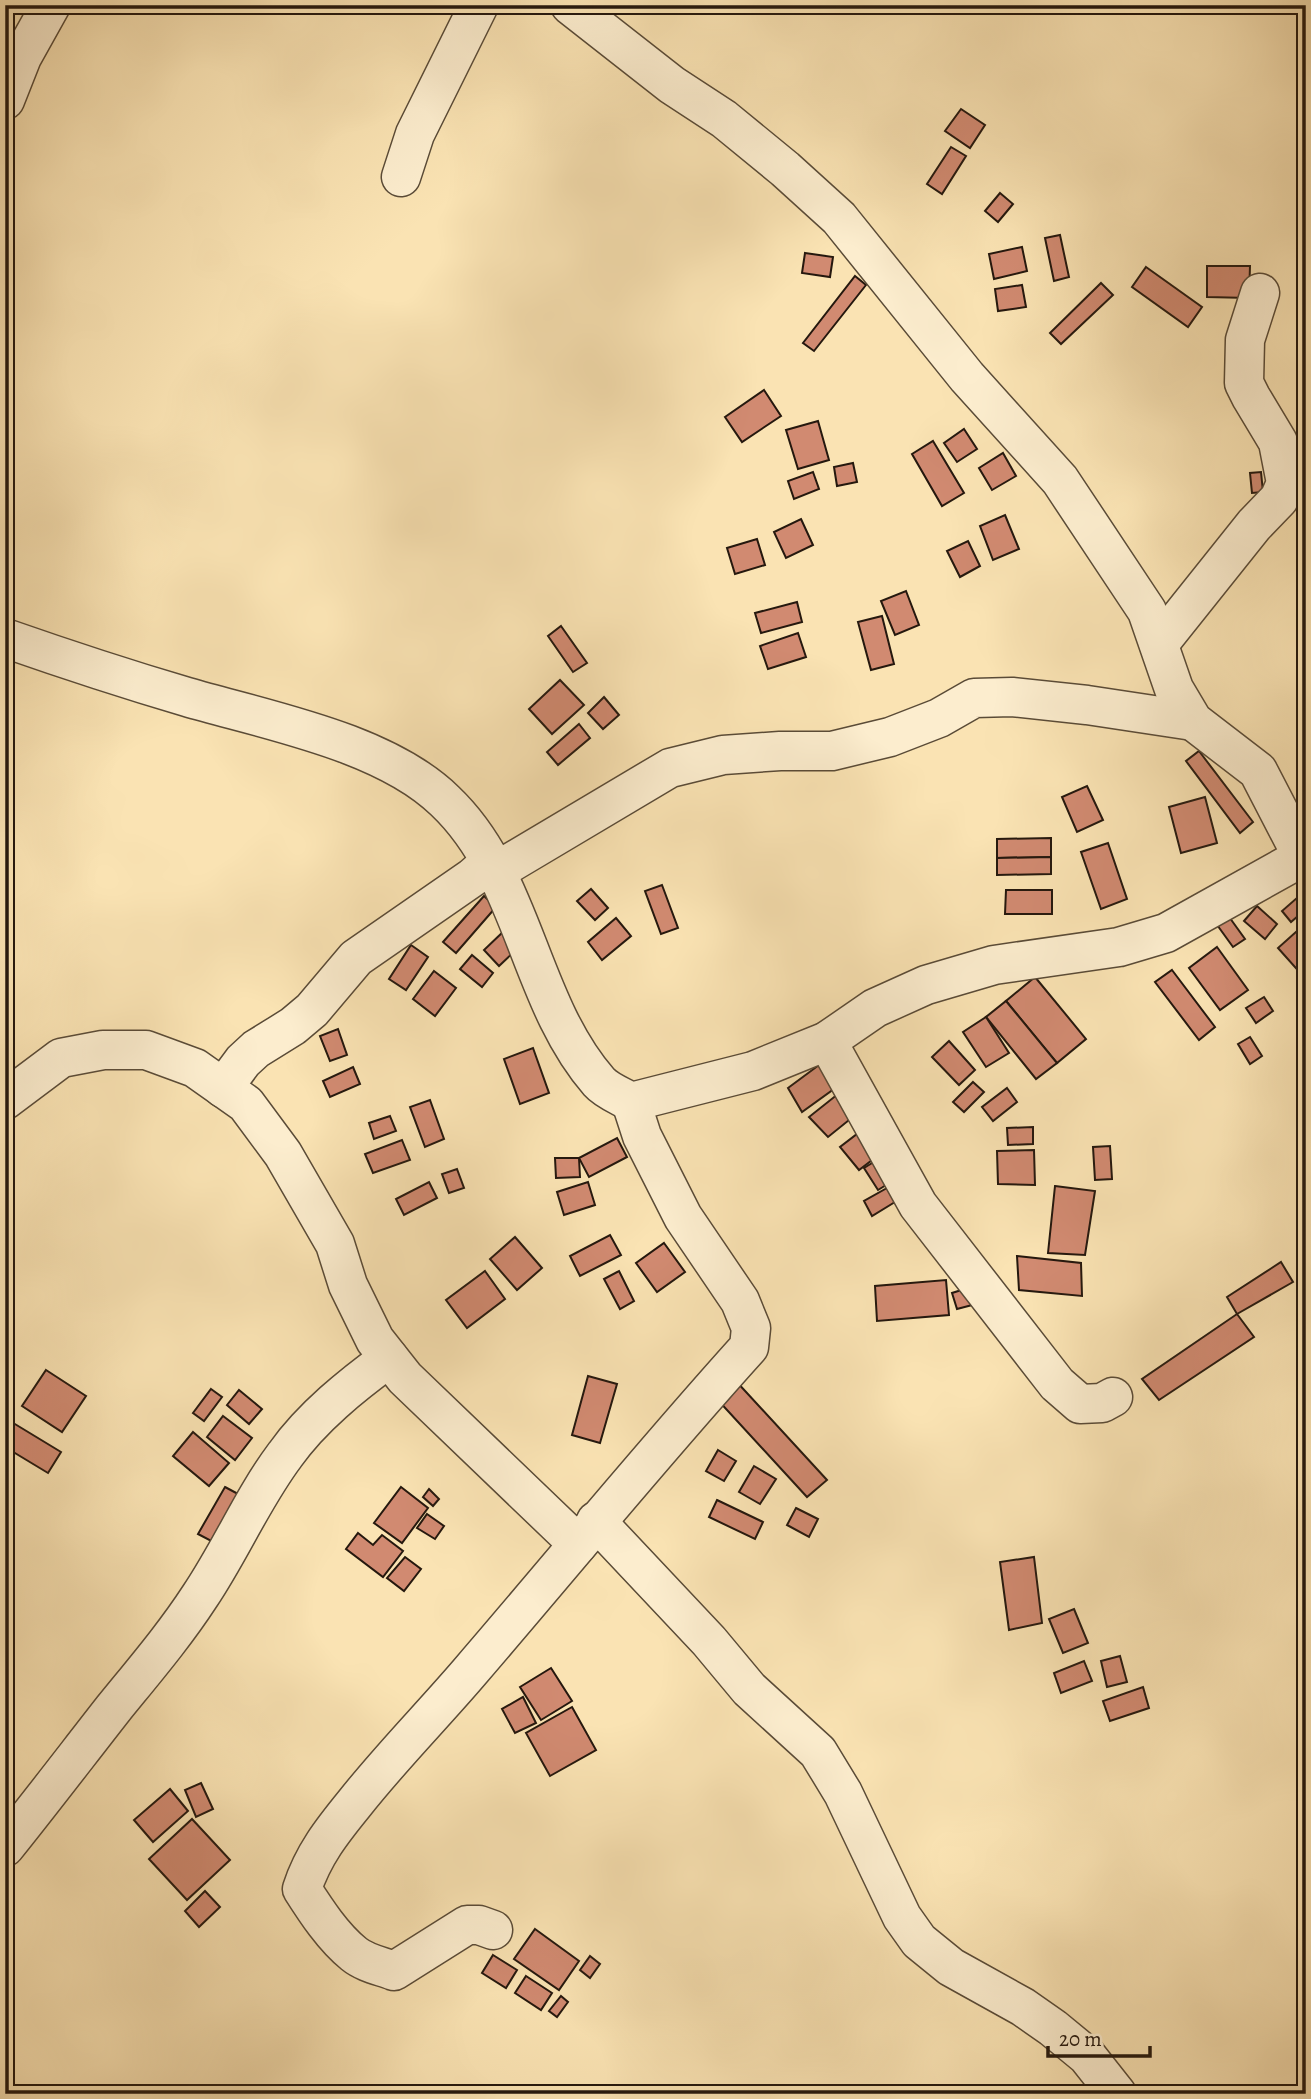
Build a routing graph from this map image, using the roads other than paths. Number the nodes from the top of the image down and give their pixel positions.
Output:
1 (51, 5) edge
2 (479, 5) edge
3 (570, 5) edge
4 (5, 100) edge
5 (401, 177) dead end
6 (1259, 293) dead end
7 (5, 638) edge
8 (1159, 644) junction
9 (1193, 721) junction
10 (1304, 855) edge
11 (493, 867) junction
12 (827, 1041) junction
13 (223, 1087) junction
14 (5, 1100) edge
15 (631, 1102) junction
16 (389, 1358) junction
17 (1113, 1398) dead end
18 (587, 1533) junction
19 (5, 1847) edge
20 (493, 1930) dead end
21 (1117, 2094) edge

1 - 4 street
2 - 5 street
3 - 8 street
6 - 8 street
7 - 11 street
8 - 9 street
9 - 10 street
9 - 11 street
10 - 12 street
11 - 13 street
11 - 15 street
12 - 15 street
12 - 17 street
13 - 14 street
13 - 16 street
15 - 18 street
16 - 18 street
16 - 19 street
18 - 20 street
18 - 21 street

